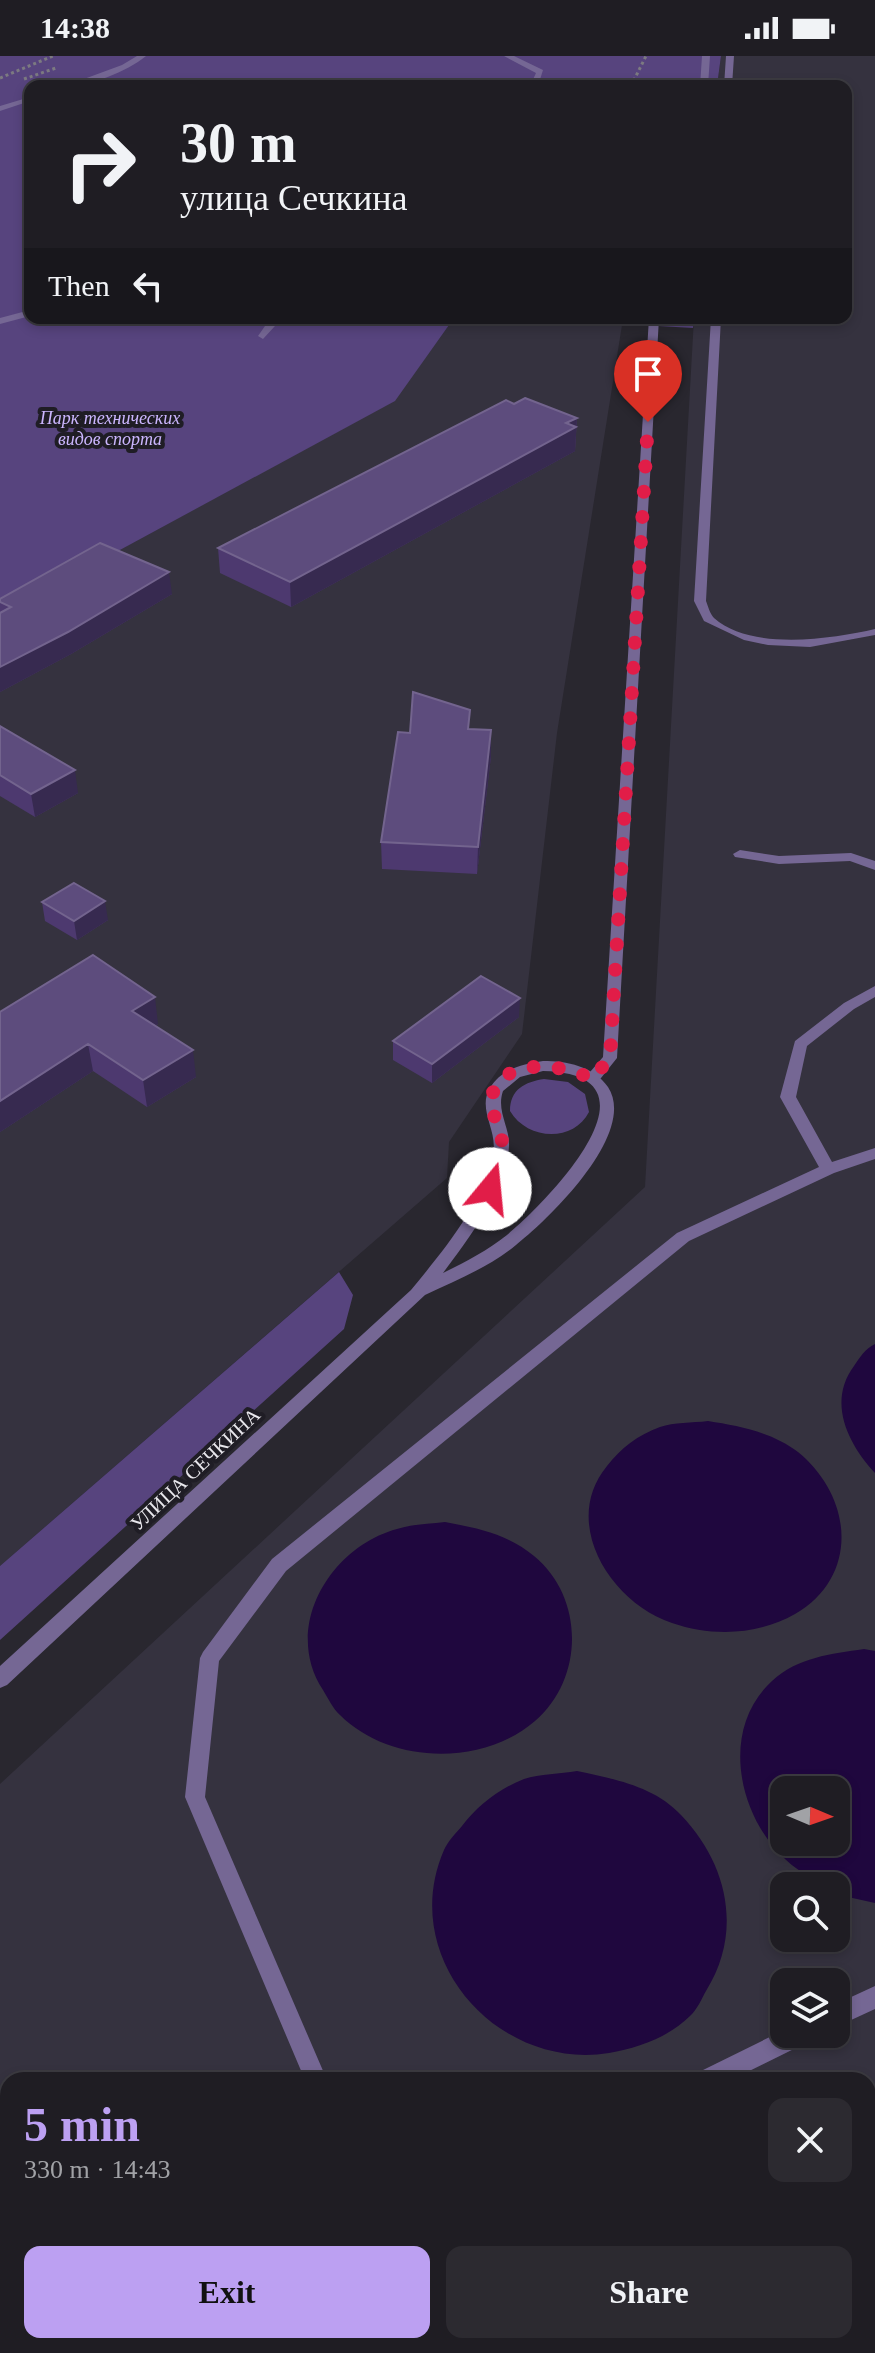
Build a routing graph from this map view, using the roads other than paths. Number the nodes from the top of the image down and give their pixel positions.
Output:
1 (142, 56) edge
2 (508, 56) edge
3 (706, 56) edge
4 (730, 56) edge
5 (87, 80) edge
6 (537, 80) edge
7 (704, 80) edge
8 (728, 80) edge
9 (24, 101) edge
10 (0, 109) edge
11 (24, 315) edge
12 (0, 321) edge
13 (270, 324) edge
14 (654, 324) edge
15 (716, 324) edge
16 (263, 336) dead end
17 (875, 632) edge
18 (740, 854) dead end
19 (875, 866) edge
20 (875, 991) edge
21 (592, 1079) junction
22 (875, 1153) edge
23 (828, 1169) junction
24 (419, 1291) junction
25 (0, 1679) edge
26 (875, 1997) edge
27 (850, 2009) edge
28 (772, 2048) edge
29 (313, 2072) edge
30 (723, 2072) edge

1 - 5 street
2 - 6 street
3 - 7 street
4 - 8 street
9 - 10 street
11 - 12 street
13 - 16 street
14 - 21 street
15 - 17 street
18 - 19 street
20 - 23 street
21 - 24 street, УЛИЦА СЕЧКИНА
21 - 24 street, УЛИЦА СЕЧКИНА
22 - 23 street
23 - 29 street
24 - 25 street, УЛИЦА СЕЧКИНА
26 - 27 street
28 - 30 street

